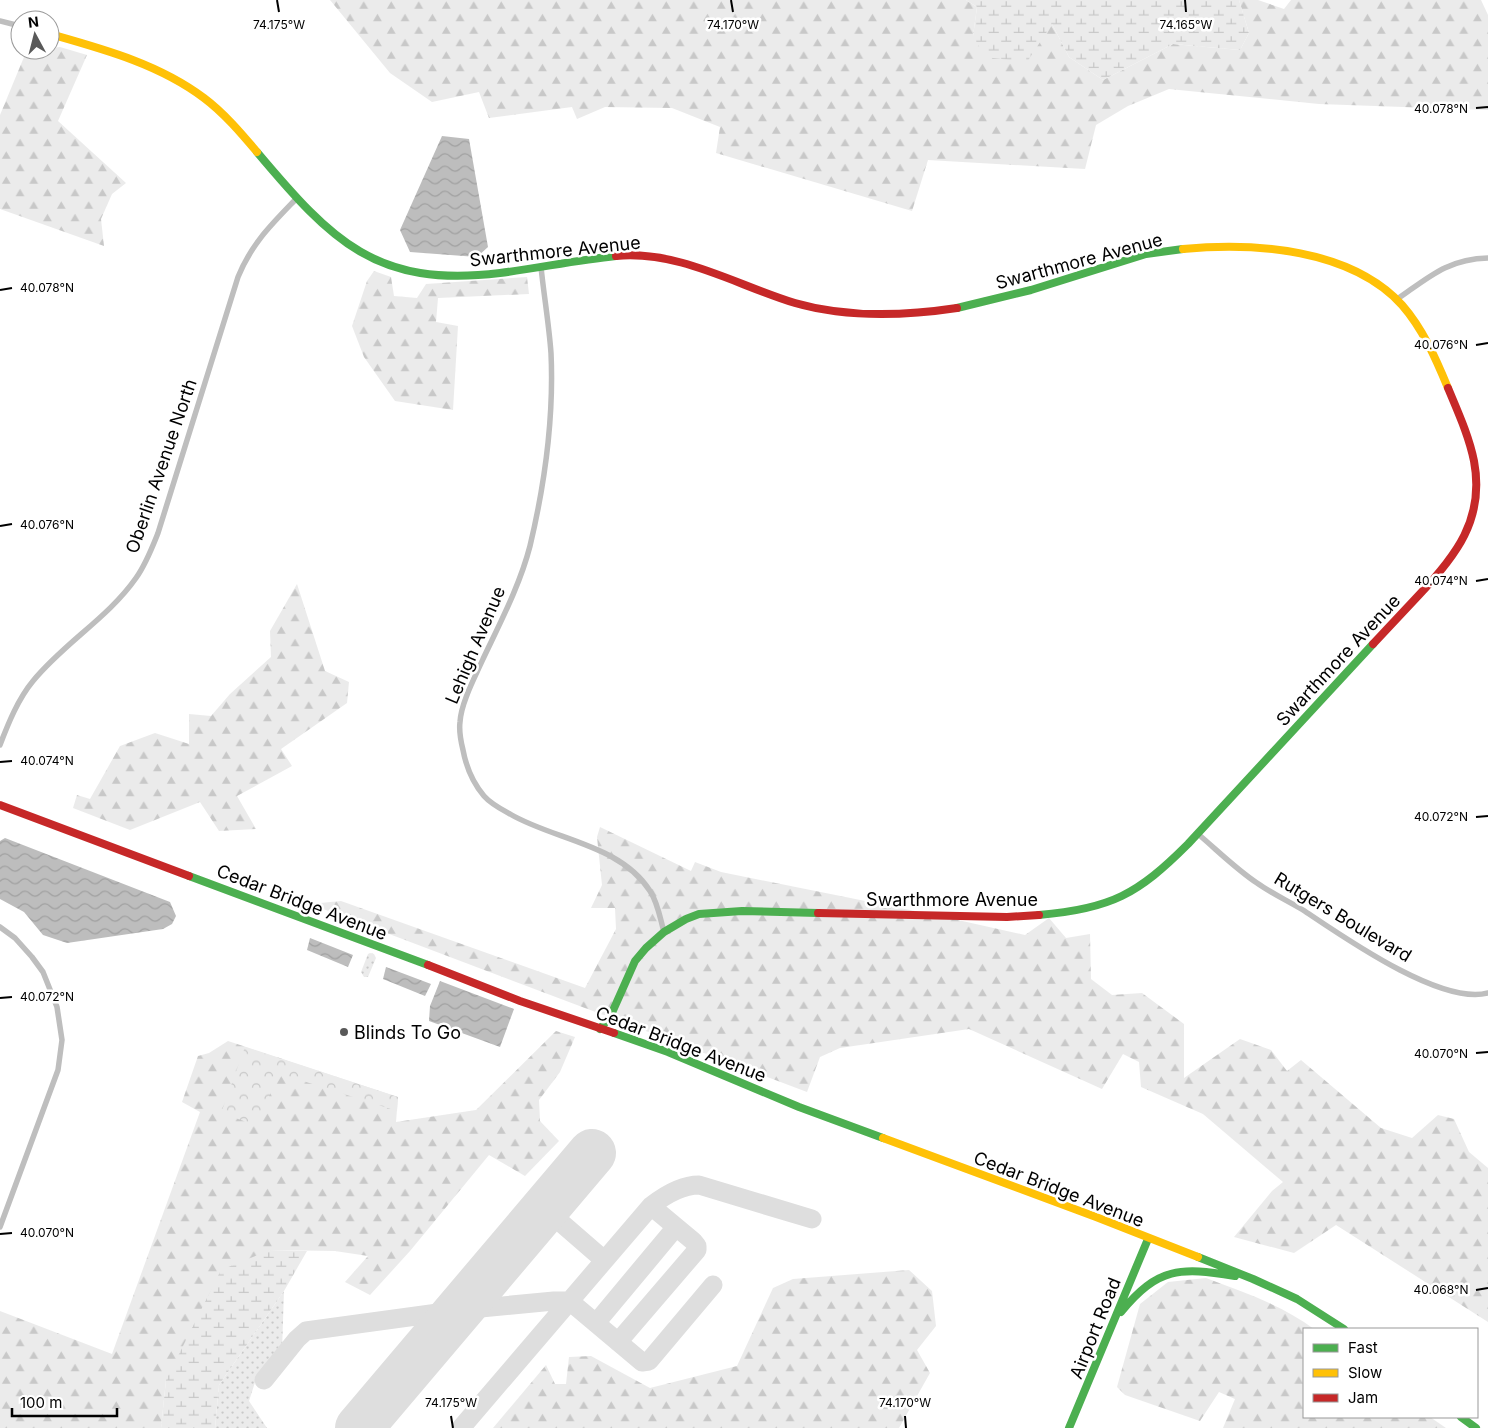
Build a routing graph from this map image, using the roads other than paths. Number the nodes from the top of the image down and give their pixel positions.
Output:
1 (60, 37) edge
2 (296, 199) junction
3 (1488, 258) edge
4 (541, 267) junction
5 (1396, 300) junction
6 (0, 745) edge
7 (0, 805) edge
8 (1198, 834) junction
9 (0, 927) edge
10 (664, 932) junction
11 (1488, 993) edge
12 (600, 1029) junction
13 (0, 1227) edge
14 (1148, 1239) junction
15 (1253, 1279) junction
16 (1110, 1326) junction
17 (1342, 1328) edge
18 (1462, 1418) edge
19 (1069, 1428) edge
20 (1476, 1428) edge

1 - 2 street, Swarthmore Avenue
2 - 4 street, Swarthmore Avenue
2 - 6 street, Oberlin Avenue North
3 - 5 street
4 - 5 street, Swarthmore Avenue
4 - 10 street, Lehigh Avenue
5 - 8 street, Swarthmore Avenue
7 - 12 street, Cedar Bridge Avenue
8 - 10 street, Swarthmore Avenue
8 - 11 street, Rutgers Boulevard
9 - 13 street
10 - 12 street, Swarthmore Avenue
12 - 14 street, Cedar Bridge Avenue
14 - 15 street, Cedar Bridge Avenue
14 - 16 street, Airport Road
15 - 16 street
15 - 17 street, Cedar Bridge Avenue
16 - 19 street, Airport Road
18 - 20 street

